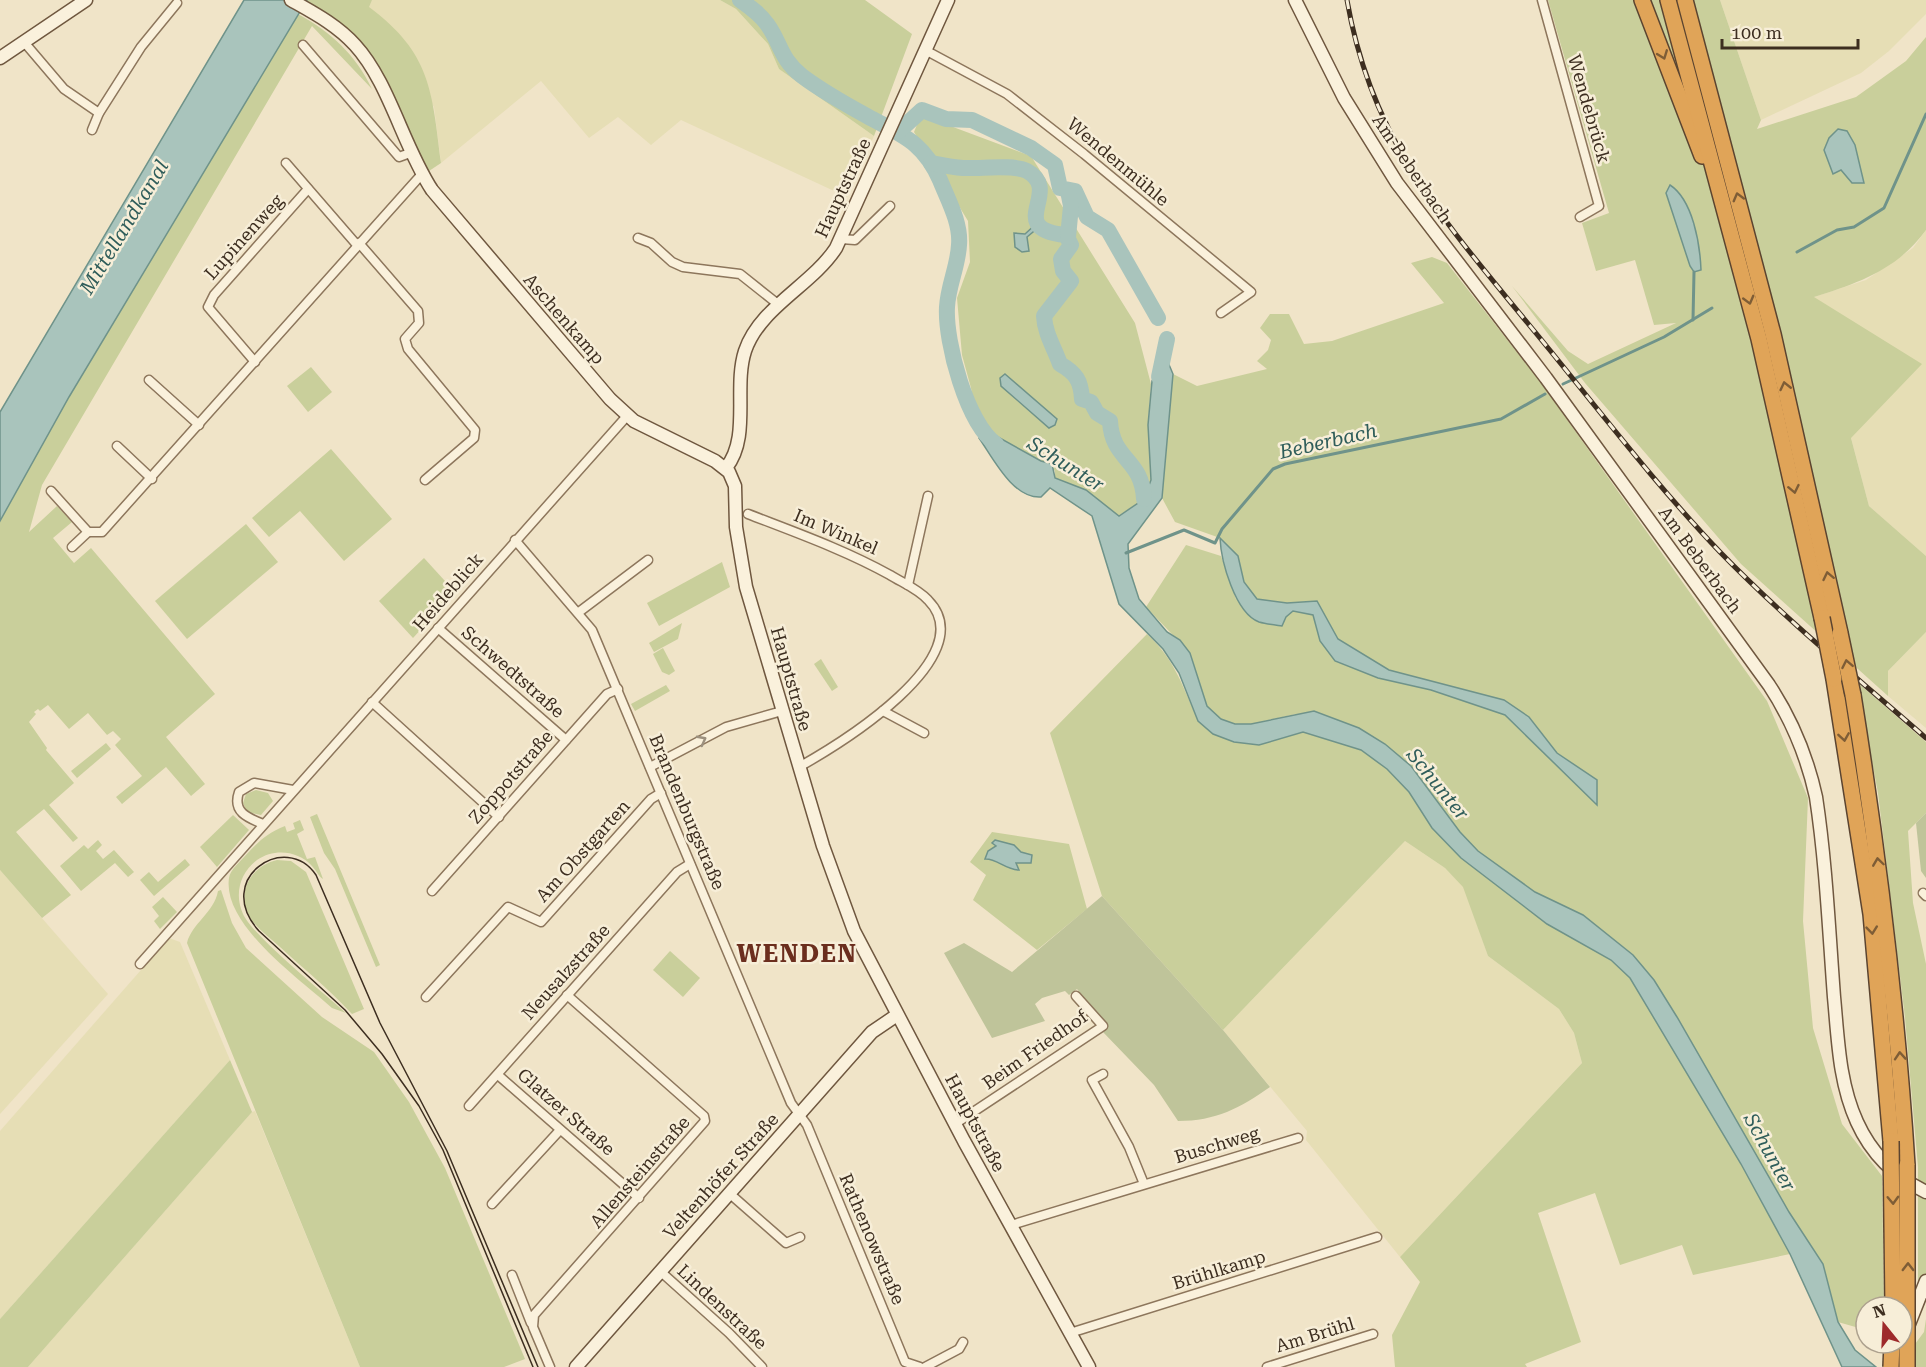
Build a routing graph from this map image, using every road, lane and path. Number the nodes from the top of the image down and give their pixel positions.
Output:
1 (86, 0) edge
2 (291, 0) edge
3 (948, 0) edge
4 (1295, 0) edge
5 (1542, 0) edge
6 (1642, 0) edge
7 (1668, 0) edge
8 (1685, 0) edge
9 (177, 3) dead end
10 (24, 42) junction
11 (303, 45) dead end
12 (925, 50) junction
13 (0, 58) edge
14 (99, 113) junction
15 (92, 130) dead end
16 (410, 153) junction
17 (286, 163) dead end
18 (422, 174) junction
19 (308, 189) junction
20 (890, 206) dead end
21 (1580, 217) dead end
22 (638, 238) dead end
23 (841, 239) junction
24 (1734, 243) junction
25 (358, 244) junction
26 (779, 305) junction
27 (1221, 313) dead end
28 (255, 362) junction
29 (149, 380) dead end
30 (627, 416) junction
31 (199, 424) junction
32 (117, 446) dead end
33 (726, 468) junction
34 (152, 479) junction
35 (425, 480) dead end
36 (51, 491) dead end
37 (927, 496) dead end
38 (748, 514) dead end
39 (88, 532) junction
40 (515, 540) junction
41 (72, 547) dead end
42 (648, 560) dead end
43 (908, 585) junction
44 (579, 612) junction
45 (438, 628) junction
46 (618, 689) junction
47 (372, 702) junction
48 (782, 711) junction
49 (883, 711) junction
50 (924, 733) dead end
51 (566, 740) junction
52 (650, 767) junction
53 (799, 767) junction
54 (293, 790) junction
55 (661, 793) junction
56 (499, 817) junction
57 (263, 824) junction
58 (690, 864) junction
59 (432, 891) dead end
60 (140, 964) dead end
61 (567, 995) junction
62 (1076, 996) dead end
63 (426, 997) dead end
64 (897, 1015) junction
65 (498, 1074) junction
66 (1103, 1074) dead end
67 (469, 1106) dead end
68 (799, 1115) junction
69 (955, 1124) junction
70 (560, 1130) junction
71 (1298, 1138) dead end
72 (1144, 1184) junction
73 (1926, 1192) edge
74 (729, 1193) junction
75 (639, 1198) junction
76 (492, 1204) dead end
77 (1011, 1225) junction
78 (800, 1236) dead end
79 (1377, 1236) dead end
80 (660, 1271) junction
81 (512, 1275) dead end
82 (1926, 1281) edge
83 (1893, 1295) edge
84 (1914, 1308) edge
85 (531, 1323) junction
86 (1070, 1333) junction
87 (1373, 1334) dead end
88 (963, 1342) dead end
89 (550, 1367) edge
90 (576, 1367) edge
91 (762, 1367) edge
92 (920, 1367) edge
93 (925, 1367) edge
94 (1089, 1367) edge
95 (1267, 1367) edge
96 (1906, 1367) edge

1 - 10 main road
2 - 16 main road, Aschenkamp
3 - 12 main road, Hauptstraße
4 - 73 main road, Am Beberbach
5 - 21 street, Wendebrück
6 -> 24 highway
7 - 24 highway
96 -> 8 highway, bridge
9 - 14 street
10 - 13 main road
10 - 14 street
11 - 16 street
12 - 23 main road, Hauptstraße
12 - 27 street, Wendenmühle
14 - 15 street
16 - 18 main road, Aschenkamp
17 - 19 street, Lupinenweg
18 - 25 street
18 - 30 main road, Aschenkamp
19 - 25 street, Lupinenweg
19 - 28 street, Lupinenweg
20 - 23 street
22 - 26 street
23 - 26 main road, Hauptstraße
24 -> 83 highway, bridge
25 - 28 street
25 - 35 street, Lupinenweg
26 - 33 main road, Hauptstraße
28 - 31 street
29 - 31 street
30 - 33 main road, Aschenkamp
30 - 40 street, Heideblick
31 - 34 street
32 - 34 street
33 - 48 main road, Hauptstraße
34 - 39 street
36 - 39 street
37 - 43 street
38 - 43 street, Im Winkel
39 - 41 street
40 - 44 street, Brandenburgstraße
40 - 45 street, Heideblick
42 - 44 street
43 - 49 street, Im Winkel
44 - 46 street, Brandenburgstraße
45 - 47 street, Heideblick
45 - 51 street, Schwedtstraße
46 - 51 street, Zoppotstraße
46 - 52 street, Brandenburgstraße
47 - 54 street, Heideblick
47 - 56 street
52 -> 48 street
48 - 53 main road, Hauptstraße
49 - 50 street
49 - 53 street, Im Winkel
51 - 56 street, Zoppotstraße
52 - 55 street, Brandenburgstraße
53 - 64 main road, Hauptstraße
54 - 57 street, Heideblick
54 - 57 street
55 - 58 street, Brandenburgstraße
55 - 63 street, Am Obstgarten
56 - 59 street, Zoppotstraße
57 - 60 street, Heideblick
58 - 61 street, Neusalzstraße
58 - 68 street, Brandenburgstraße
61 - 65 street, Neusalzstraße
61 - 75 street, Allensteinstraße
62 - 69 street, Beim Friedhof
64 - 68 main road, Veltenhöfer Straße
64 - 69 main road, Hauptstraße
65 - 67 street, Neusalzstraße
65 - 70 street, Glatzer Straße
66 - 72 street
68 - 74 main road, Veltenhöfer Straße
68 - 92 street, Rathenowstraße
69 - 77 main road, Hauptstraße
70 - 75 street, Glatzer Straße
70 - 76 street
71 - 72 street, Buschweg
72 - 77 street, Buschweg
74 - 78 street
74 - 80 main road, Veltenhöfer Straße
75 - 85 street, Allensteinstraße
77 - 86 main road, Hauptstraße
79 - 86 street, Brühlkamp
80 - 90 main road, Veltenhöfer Straße
80 - 91 street, Lindenstraße
81 - 85 street
82 - 84 main road
85 - 89 street
86 - 94 main road, Hauptstraße
87 - 95 street, Am Brühl
88 - 93 street

